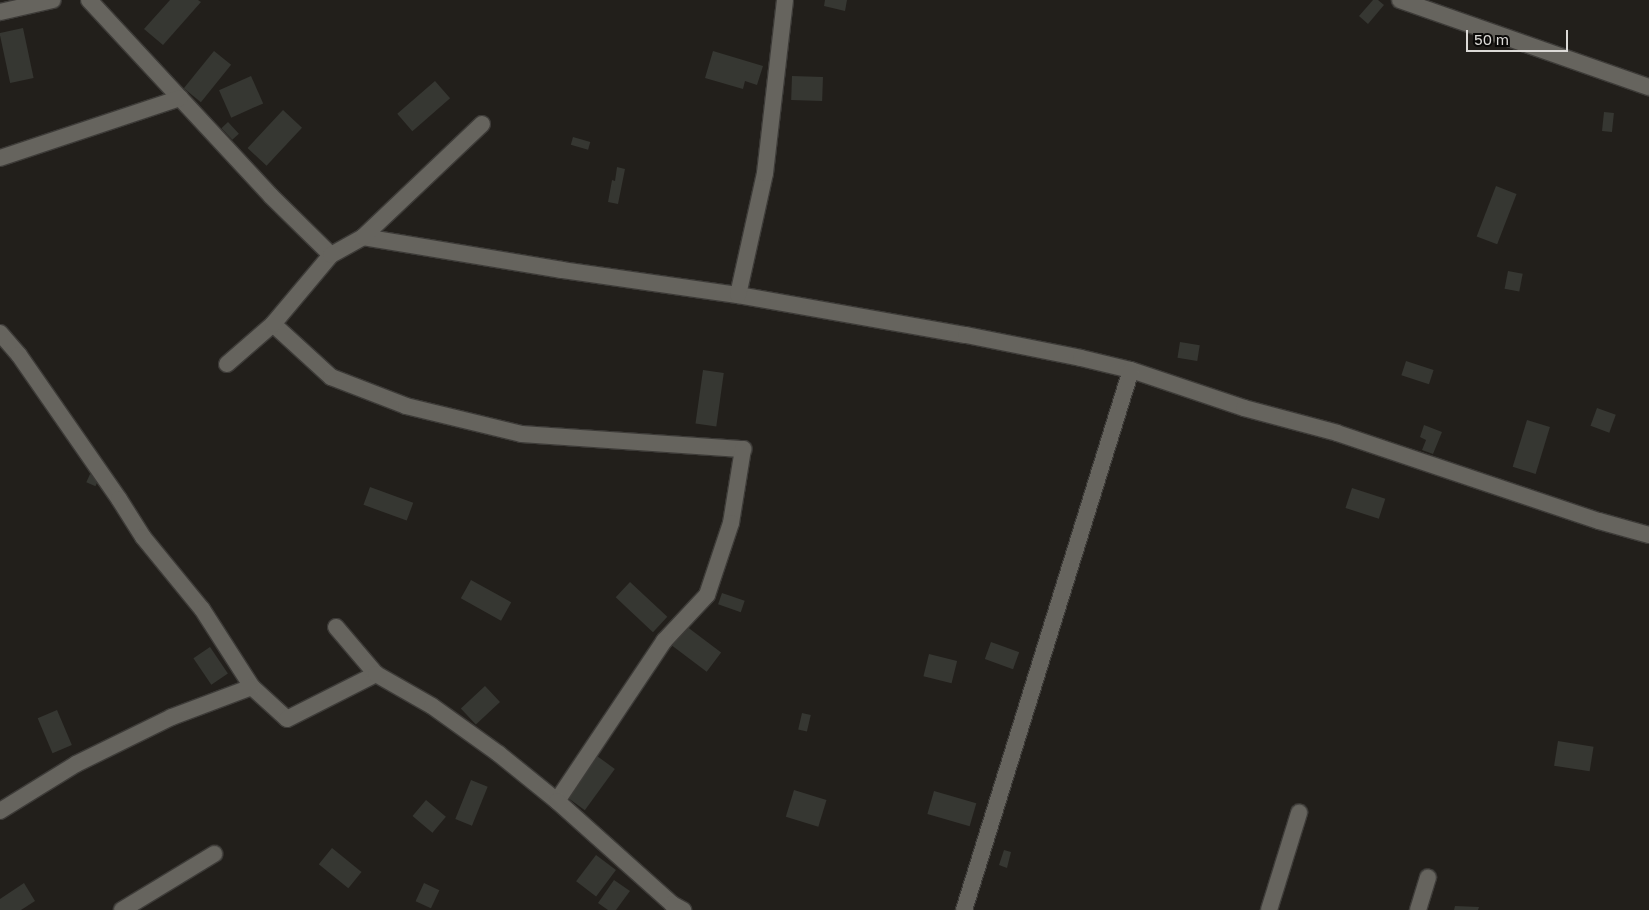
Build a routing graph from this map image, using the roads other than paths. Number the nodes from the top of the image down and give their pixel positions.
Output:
1 (53, 0) edge
2 (89, 0) edge
3 (1400, 0) edge
4 (780, 3) edge
5 (0, 12) edge
6 (1649, 87) edge
7 (180, 98) junction
8 (482, 124) dead end
9 (0, 158) edge
10 (363, 238) junction
11 (331, 255) junction
12 (738, 294) junction
13 (273, 324) junction
14 (0, 333) edge
15 (227, 364) dead end
16 (1131, 370) junction
17 (1649, 535) edge
18 (336, 628) dead end
19 (376, 674) junction
20 (252, 687) junction
21 (557, 801) junction
22 (0, 811) edge
23 (1299, 813) dead end
24 (214, 854) dead end
25 (1428, 877) dead end
26 (122, 910) edge
27 (683, 910) edge
28 (964, 910) edge
29 (1269, 910) edge
30 (1418, 910) edge

1 - 5 street
2 - 7 street
3 - 6 street
4 - 12 street
7 - 9 street
7 - 11 street
8 - 10 street
10 - 11 street
10 - 12 street
11 - 13 street
12 - 16 street
13 - 15 street
13 - 21 street
14 - 20 street
16 - 17 street
16 - 28 street
18 - 19 street
19 - 20 street
19 - 21 street
20 - 22 street
21 - 27 street
23 - 29 street
24 - 26 street
25 - 30 street

